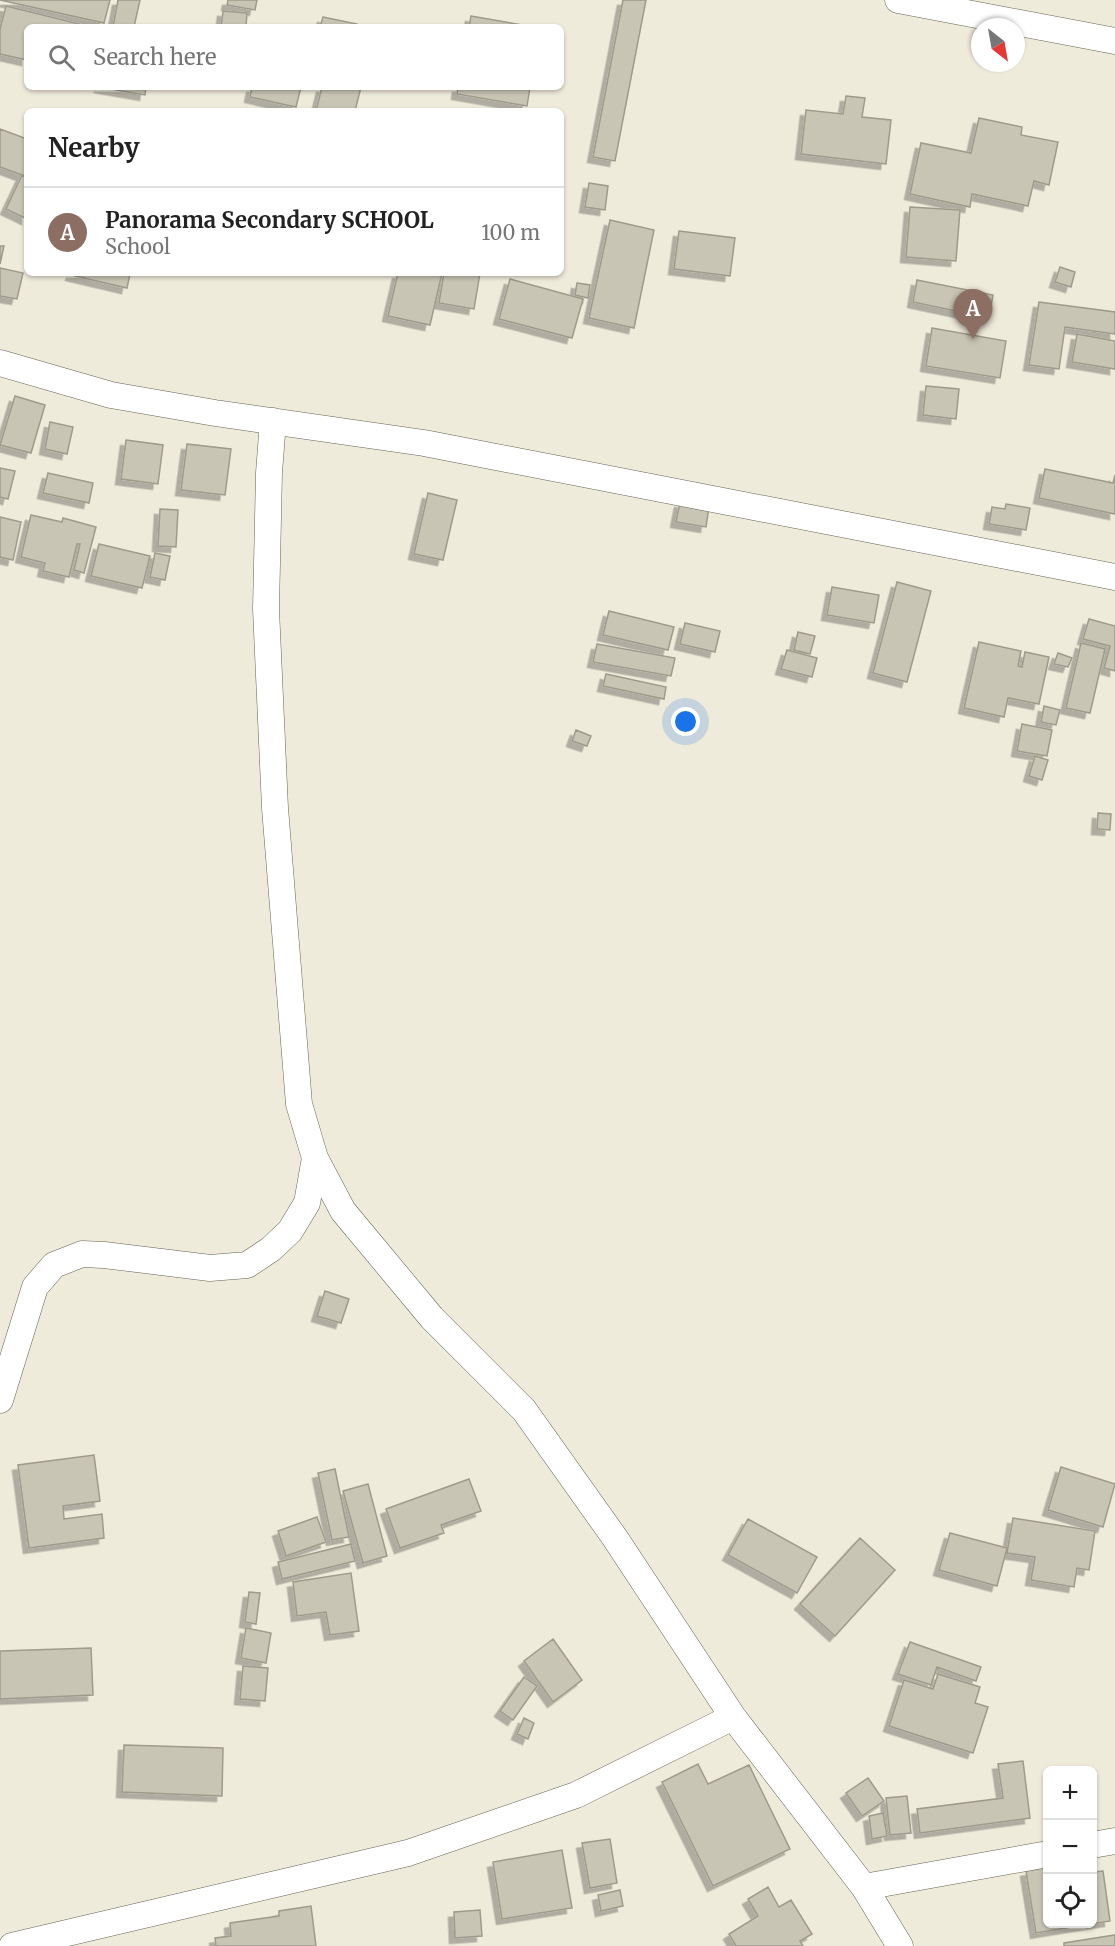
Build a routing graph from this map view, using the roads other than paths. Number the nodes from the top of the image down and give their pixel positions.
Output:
1 (898, 0) edge
2 (1115, 41) edge
3 (0, 363) edge
4 (273, 421) junction
5 (1115, 577) edge
6 (315, 1158) junction
7 (0, 1400) edge
8 (733, 1717) junction
9 (1115, 1841) edge
10 (1097, 1844) edge
11 (1043, 1855) edge
12 (864, 1887) junction
13 (12, 1946) edge
14 (900, 1946) edge

1 - 2 street
3 - 4 street
4 - 5 street
4 - 6 street
6 - 7 street
6 - 8 street
8 - 12 street
8 - 13 street
9 - 10 street
11 - 12 street
12 - 14 street

